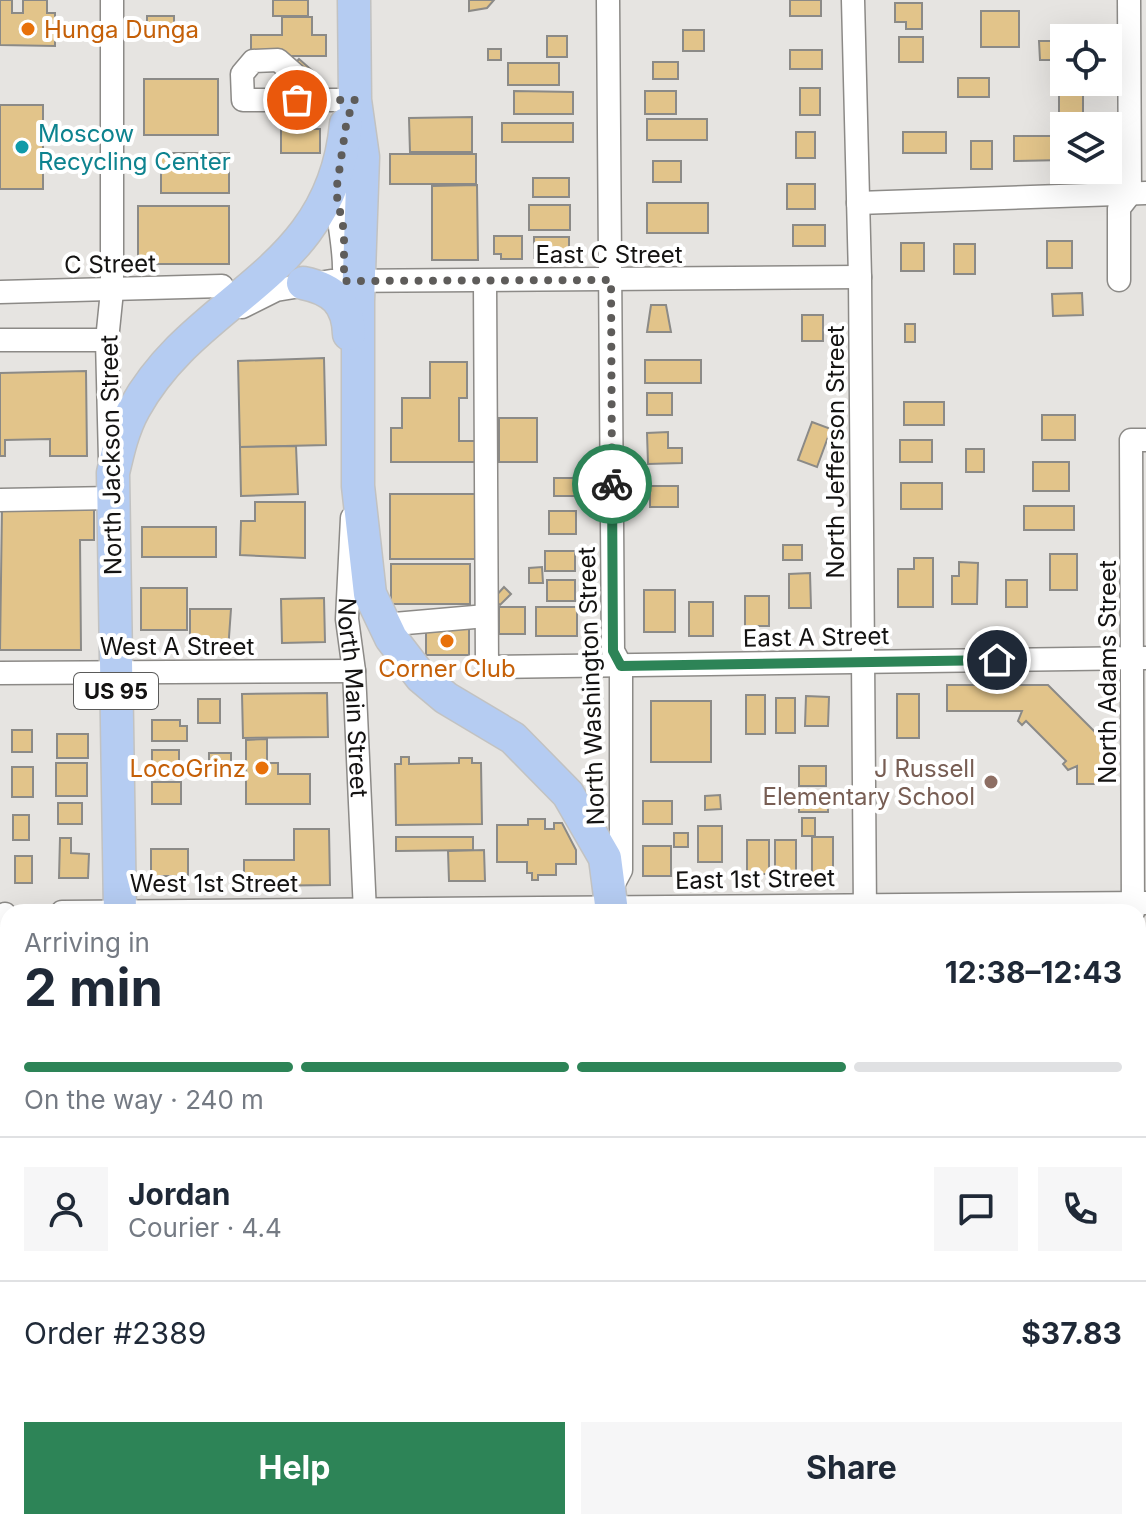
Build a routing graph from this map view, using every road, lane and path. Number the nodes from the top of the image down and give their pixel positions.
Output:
1 (112, 0) edge
2 (354, 0) edge
3 (608, 0) edge
4 (853, 0) edge
5 (1129, 0) edge
6 (339, 100) junction
7 (339, 173) junction
8 (1138, 194) edge
9 (858, 203) junction
10 (860, 277) junction
11 (611, 280) junction
12 (1119, 280) dead end
13 (352, 281) junction
14 (485, 281) junction
15 (303, 283) junction
16 (222, 286) dead end
17 (112, 291) junction
18 (0, 292) edge
19 (208, 324) junction
20 (0, 340) edge
21 (107, 340) junction
22 (357, 380) junction
23 (1139, 440) edge
24 (113, 486) junction
25 (358, 486) junction
26 (0, 500) edge
27 (486, 616) junction
28 (383, 625) junction
29 (1140, 658) edge
30 (862, 662) junction
31 (621, 666) junction
32 (354, 671) junction
33 (115, 672) junction
34 (0, 673) edge
35 (612, 902) edge
36 (120, 904) edge
37 (365, 904) edge
38 (582, 904) edge
39 (696, 904) edge
40 (865, 904) edge
41 (1137, 904) edge

1 - 17 street, North Jackson Street
2 - 6 highway, North Main Street / US 95
3 - 11 street, North Washington Street
4 - 9 street, North Jefferson Street
5 - 8 street
6 - 7 highway, North Main Street / US 95
6 - 13 highway, North Main Street / US 95
7 - 13 street, North Main Street
7 - 19 highway, North Main Street / US 95
8 - 9 street
8 - 12 street
9 - 10 street, North Jefferson Street
10 - 11 street, East C Street
10 - 30 street, North Jefferson Street
11 - 14 street, East C Street
11 - 31 street, North Washington Street
13 - 14 street, East C Street
13 - 15 street, East C Street
13 - 22 highway, North Main Street / US 95
14 - 27 street
15 - 19 street, East C Street
15 - 22 highway
16 - 17 street, C Street
17 - 18 street, C Street
17 - 21 street, North Jackson Street
19 - 24 highway, North Main Street / US 95
20 - 21 street
21 - 24 street, North Jackson Street
22 - 25 highway, North Main Street / US 95
23 - 29 street, North Adams Street
24 - 26 street
24 - 33 highway, North Jackson Street / US 95
25 - 28 highway, North Main Street / US 95
25 - 32 street, North Main Street
27 - 28 street
27 - 31 street, East A Street
28 - 35 highway, North Main Street / US 95
29 - 30 street, East A Street
29 - 41 street, North Adams Street
30 - 31 street, East A Street
30 - 40 street, North Jefferson Street
31 - 35 street, North Washington Street
32 - 33 street, West A Street
32 - 37 street, North Main Street
33 - 34 street, West A Street
33 - 36 highway, North Jackson Street / US 95
35 - 38 street, East 1st Street
35 - 39 street, East 1st Street

